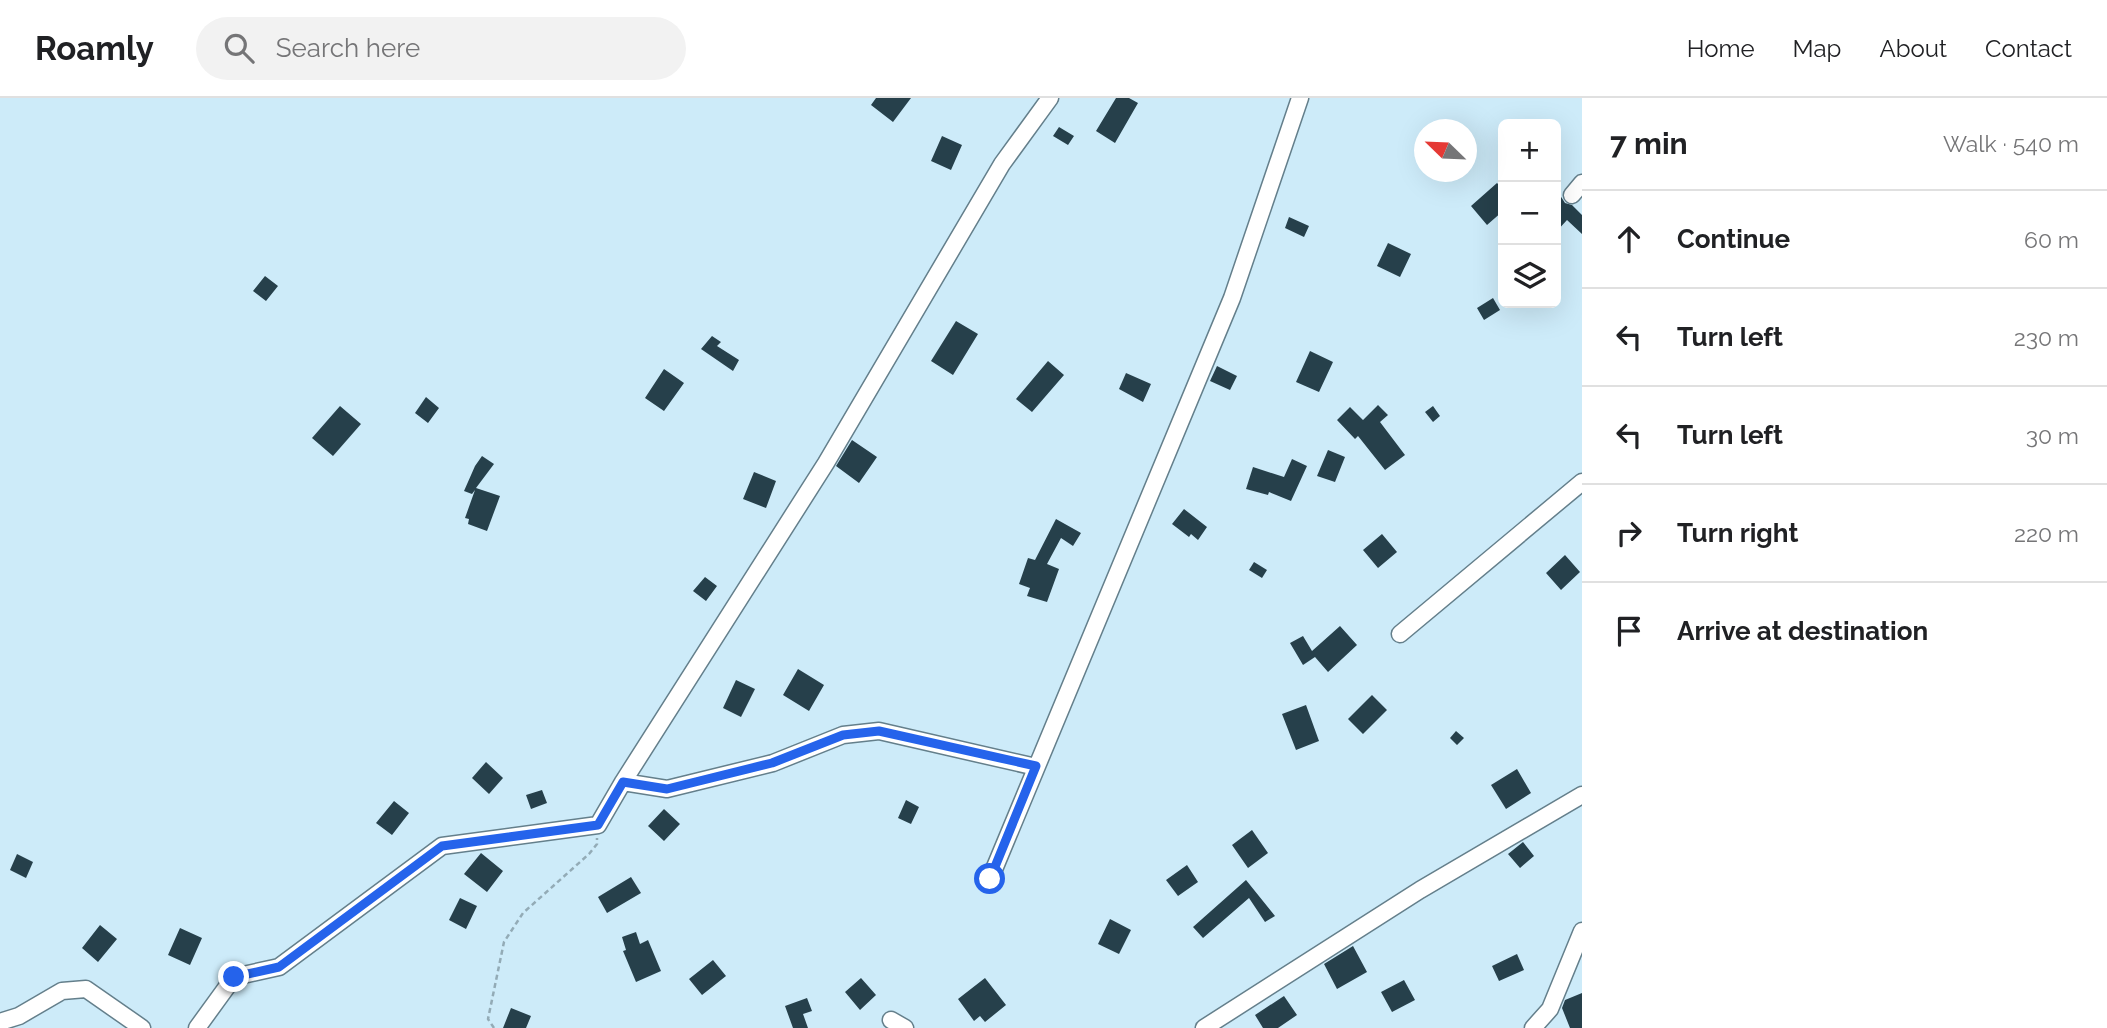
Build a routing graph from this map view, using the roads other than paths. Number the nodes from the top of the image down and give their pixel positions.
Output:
1 (1050, 98) edge
2 (1300, 98) edge
3 (1582, 482) edge
4 (1400, 634) dead end
5 (1036, 766) junction
6 (623, 782) junction
7 (1582, 794) edge
8 (990, 879) dead end
9 (1582, 931) edge
10 (0, 1023) edge
11 (142, 1028) edge
12 (197, 1028) edge
13 (1204, 1028) edge
14 (1533, 1028) edge

1 - 6 street
2 - 5 street
3 - 4 street
5 - 6 street
5 - 8 street
6 - 12 street
7 - 13 street
9 - 14 street
10 - 11 street

